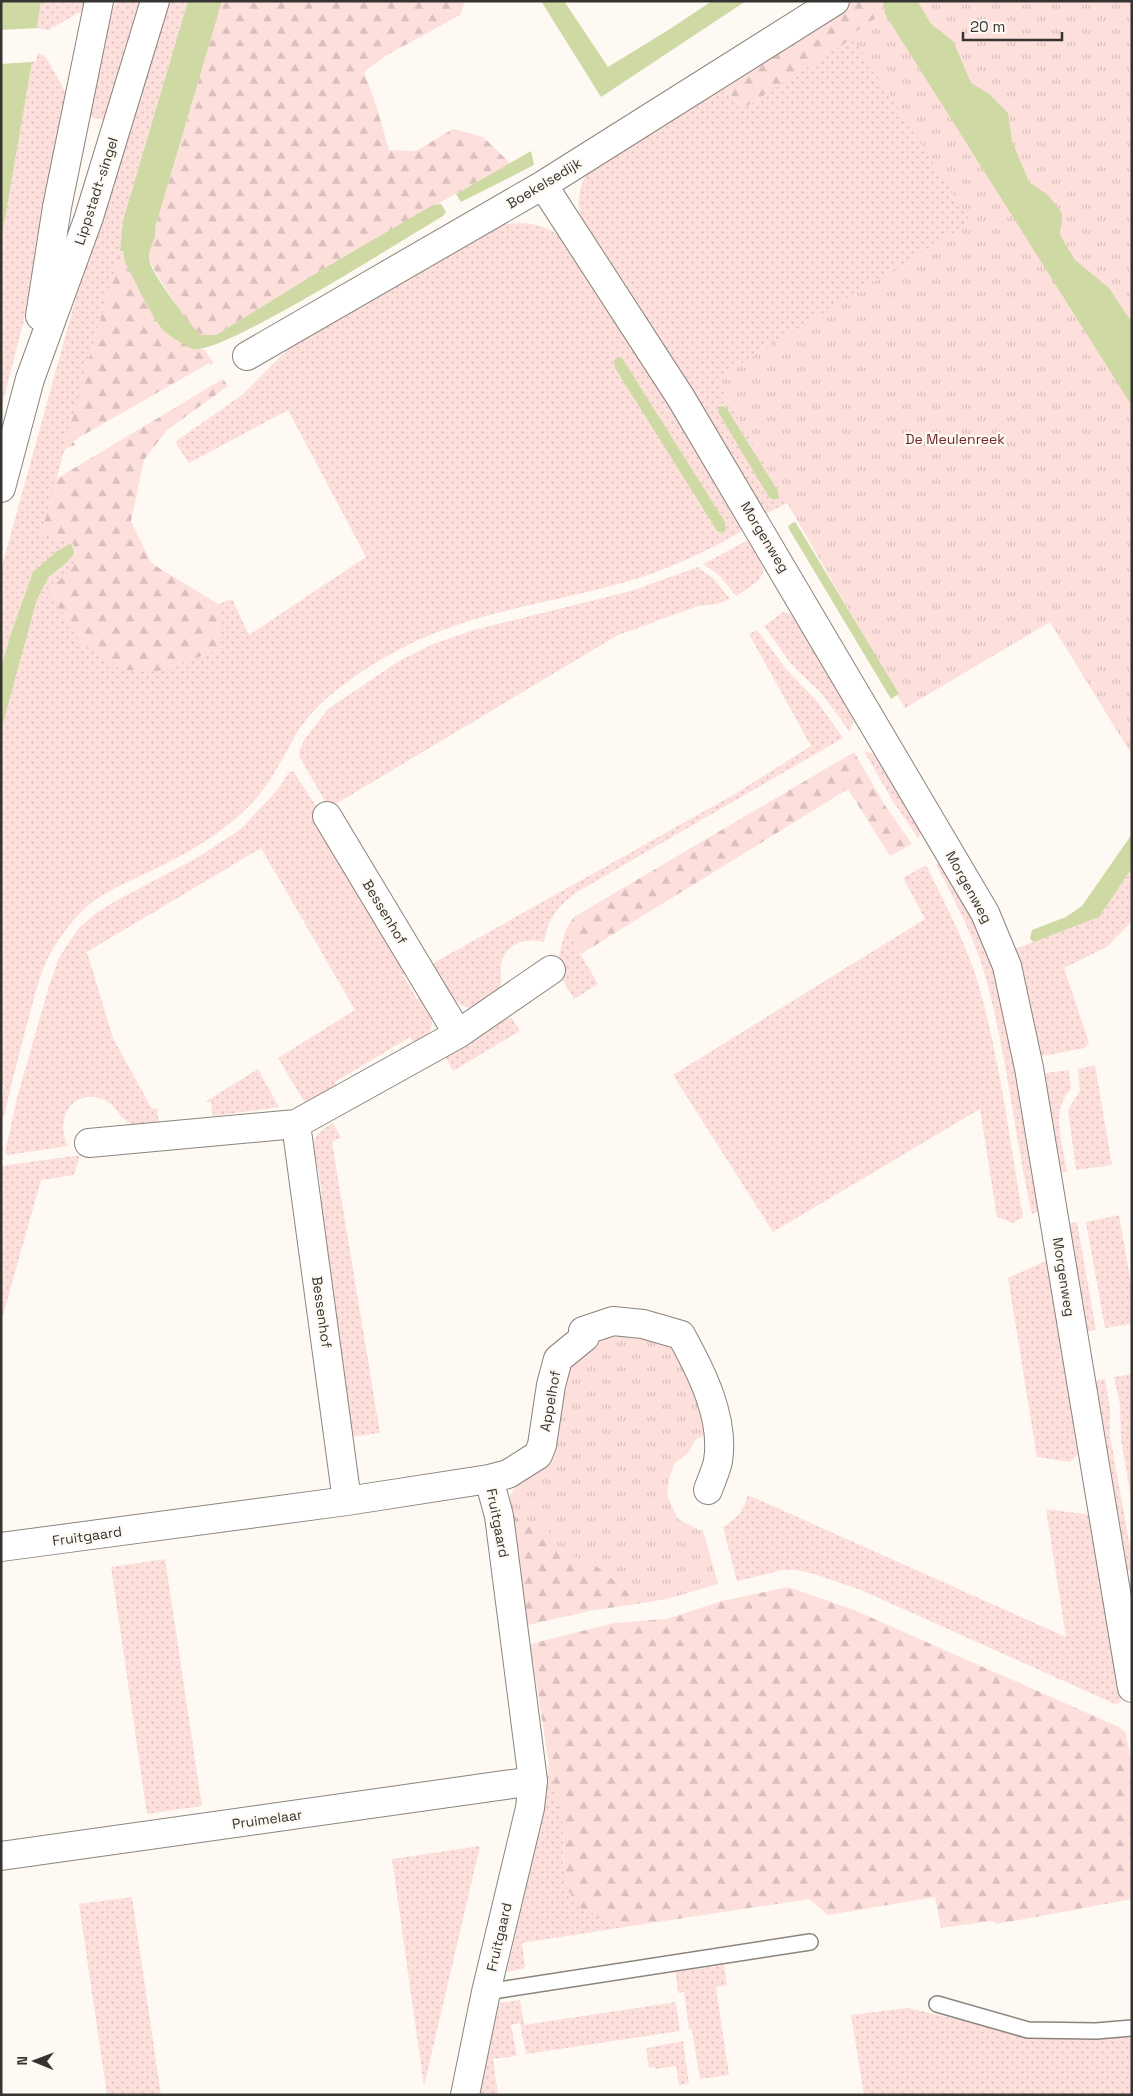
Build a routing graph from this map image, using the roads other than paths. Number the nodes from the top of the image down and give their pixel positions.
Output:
1 (99, 1) edge
2 (155, 1) edge
3 (835, 1) edge
4 (543, 185) junction
5 (247, 356) dead end
6 (30, 379) junction
7 (1, 488) edge
8 (327, 816) dead end
9 (551, 970) dead end
10 (458, 1034) junction
11 (296, 1124) junction
12 (89, 1143) dead end
13 (489, 1480) junction
14 (708, 1490) dead end
15 (348, 1501) junction
16 (1, 1547) edge
17 (1132, 1688) edge
18 (532, 1781) junction
19 (1, 1856) edge
20 (810, 1942) dead end
21 (486, 1992) junction
22 (937, 2004) dead end
23 (1132, 2028) edge
24 (465, 2095) edge

1 - 6 street, Lippstadt-singel
2 - 6 street, Lippstadt-singel
3 - 4 street, Boekelsedijk
4 - 5 street, Boekelsedijk
4 - 17 street, Morgenweg
6 - 7 street, Lippstadt-singel
8 - 10 street, Bessenhof
9 - 10 street
10 - 11 street
11 - 12 street
11 - 15 street, Bessenhof
13 - 14 street, Appelhof
13 - 15 street, Fruitgaard
13 - 18 street, Fruitgaard
15 - 16 street, Fruitgaard
18 - 19 street, Pruimelaar
18 - 21 street, Fruitgaard
20 - 21 lane, Fruitgaard
21 - 24 street, Fruitgaard
22 - 23 lane

